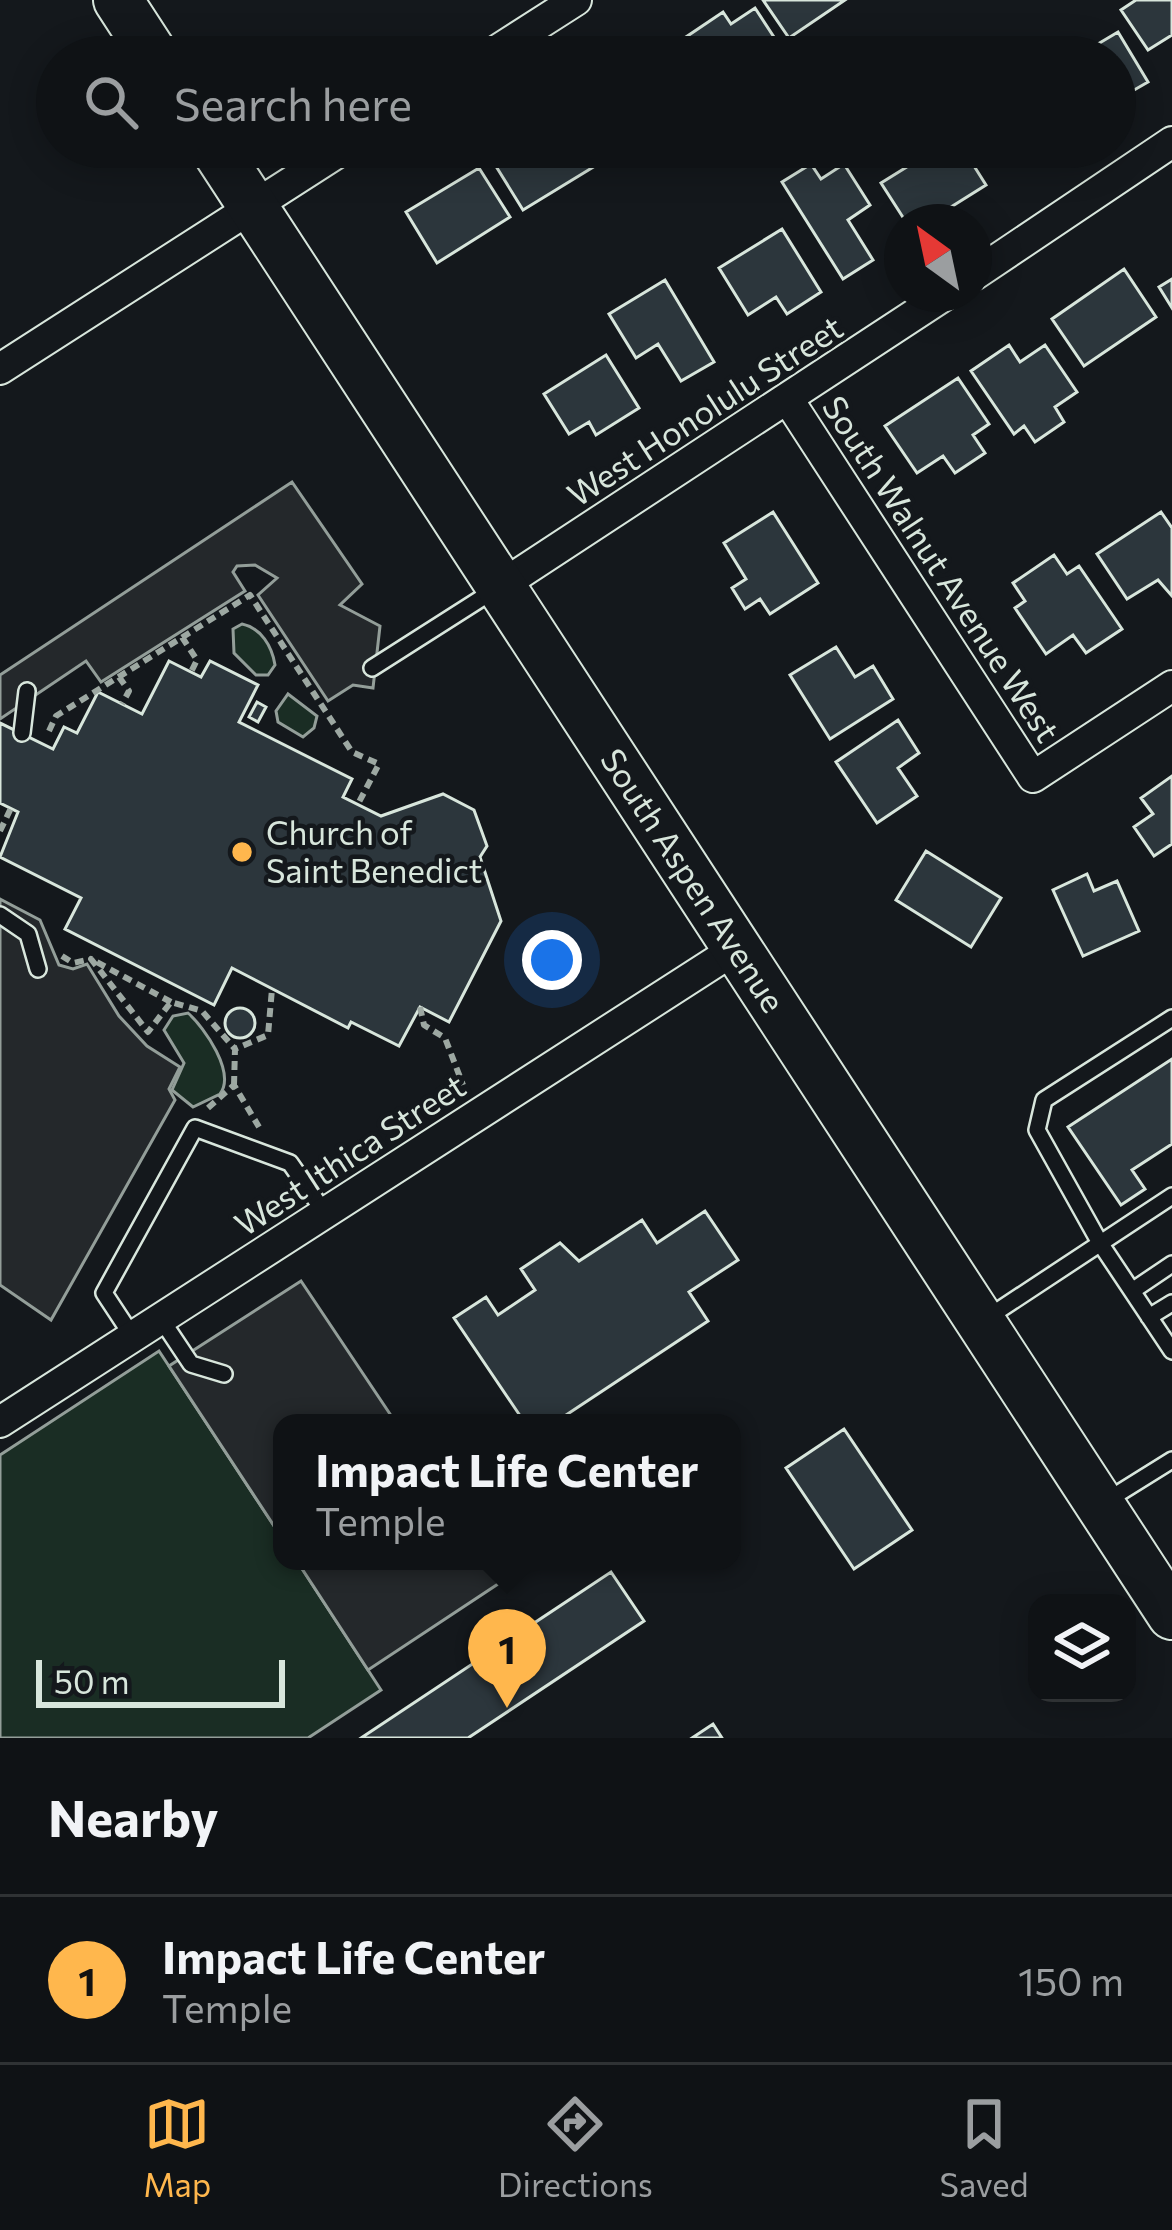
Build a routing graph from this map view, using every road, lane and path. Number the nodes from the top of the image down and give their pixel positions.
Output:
1 (118, 0) edge
2 (576, 0) edge
3 (141, 36) edge
4 (520, 36) edge
5 (1172, 142) edge
6 (1136, 166) edge
7 (228, 168) edge
8 (313, 168) edge
9 (1133, 168) edge
10 (253, 207) junction
11 (992, 263) edge
12 (920, 312) edge
13 (0, 369) edge
14 (789, 401) junction
15 (502, 585) junction
16 (182, 637) junction
17 (372, 668) dead end
18 (191, 672) dead end
19 (119, 677) junction
20 (1172, 686) edge
21 (27, 691) dead end
22 (122, 704) dead end
23 (22, 734) dead end
24 (42, 744) dead end
25 (358, 804) dead end
26 (10, 808) dead end
27 (3, 819) edge
28 (0, 831) edge
29 (0, 916) edge
30 (737, 948) junction
31 (38, 969) dead end
32 (272, 988) dead end
33 (171, 1002) junction
34 (420, 1007) dead end
35 (1172, 1018) edge
36 (235, 1049) junction
37 (234, 1085) dead end
38 (464, 1085) dead end
39 (1172, 1196) edge
40 (326, 1214) junction
41 (1100, 1243) junction
42 (1172, 1264) edge
43 (1132, 1291) junction
44 (1172, 1303) edge
45 (1150, 1317) junction
46 (161, 1319) junction
47 (981, 1322) junction
48 (133, 1337) junction
49 (1169, 1340) edge
50 (224, 1375) dead end
51 (0, 1422) edge
52 (1172, 1460) edge
53 (1100, 1505) junction
54 (1172, 1615) edge

1 - 3 main road
2 - 4 street
5 - 6 street
7 - 10 main road, South Aspen Avenue
8 - 10 street
9 - 11 street
10 - 13 street
10 - 15 main road, South Aspen Avenue
12 - 14 street, West Honolulu Street
14 - 15 street, West Honolulu Street
14 - 20 street, South Walnut Avenue West
15 - 17 lane
15 - 30 main road, South Aspen Avenue
16 - 18 path
16 - 19 path
16 - 25 path
19 - 22 path
19 - 24 path
21 - 23 lane
26 - 27 path
27 - 28 path
29 - 31 lane
30 - 40 street, West Ithica Street
30 - 47 main road, South Aspen Avenue
32 - 36 path
33 - 33 path
33 - 36 path
34 - 38 path
35 - 41 lane
36 - 37 path
39 - 41 lane
40 - 46 street, West Ithica Street
40 - 48 lane
41 - 43 lane
41 - 47 lane
42 - 43 lane
43 - 45 lane
44 - 45 lane
45 - 49 lane
46 - 48 street, West Ithica Street
46 - 50 lane
47 - 53 main road, South Aspen Avenue
48 - 51 street, West Ithica Street
52 - 53 lane
53 - 54 main road, South Aspen Avenue

